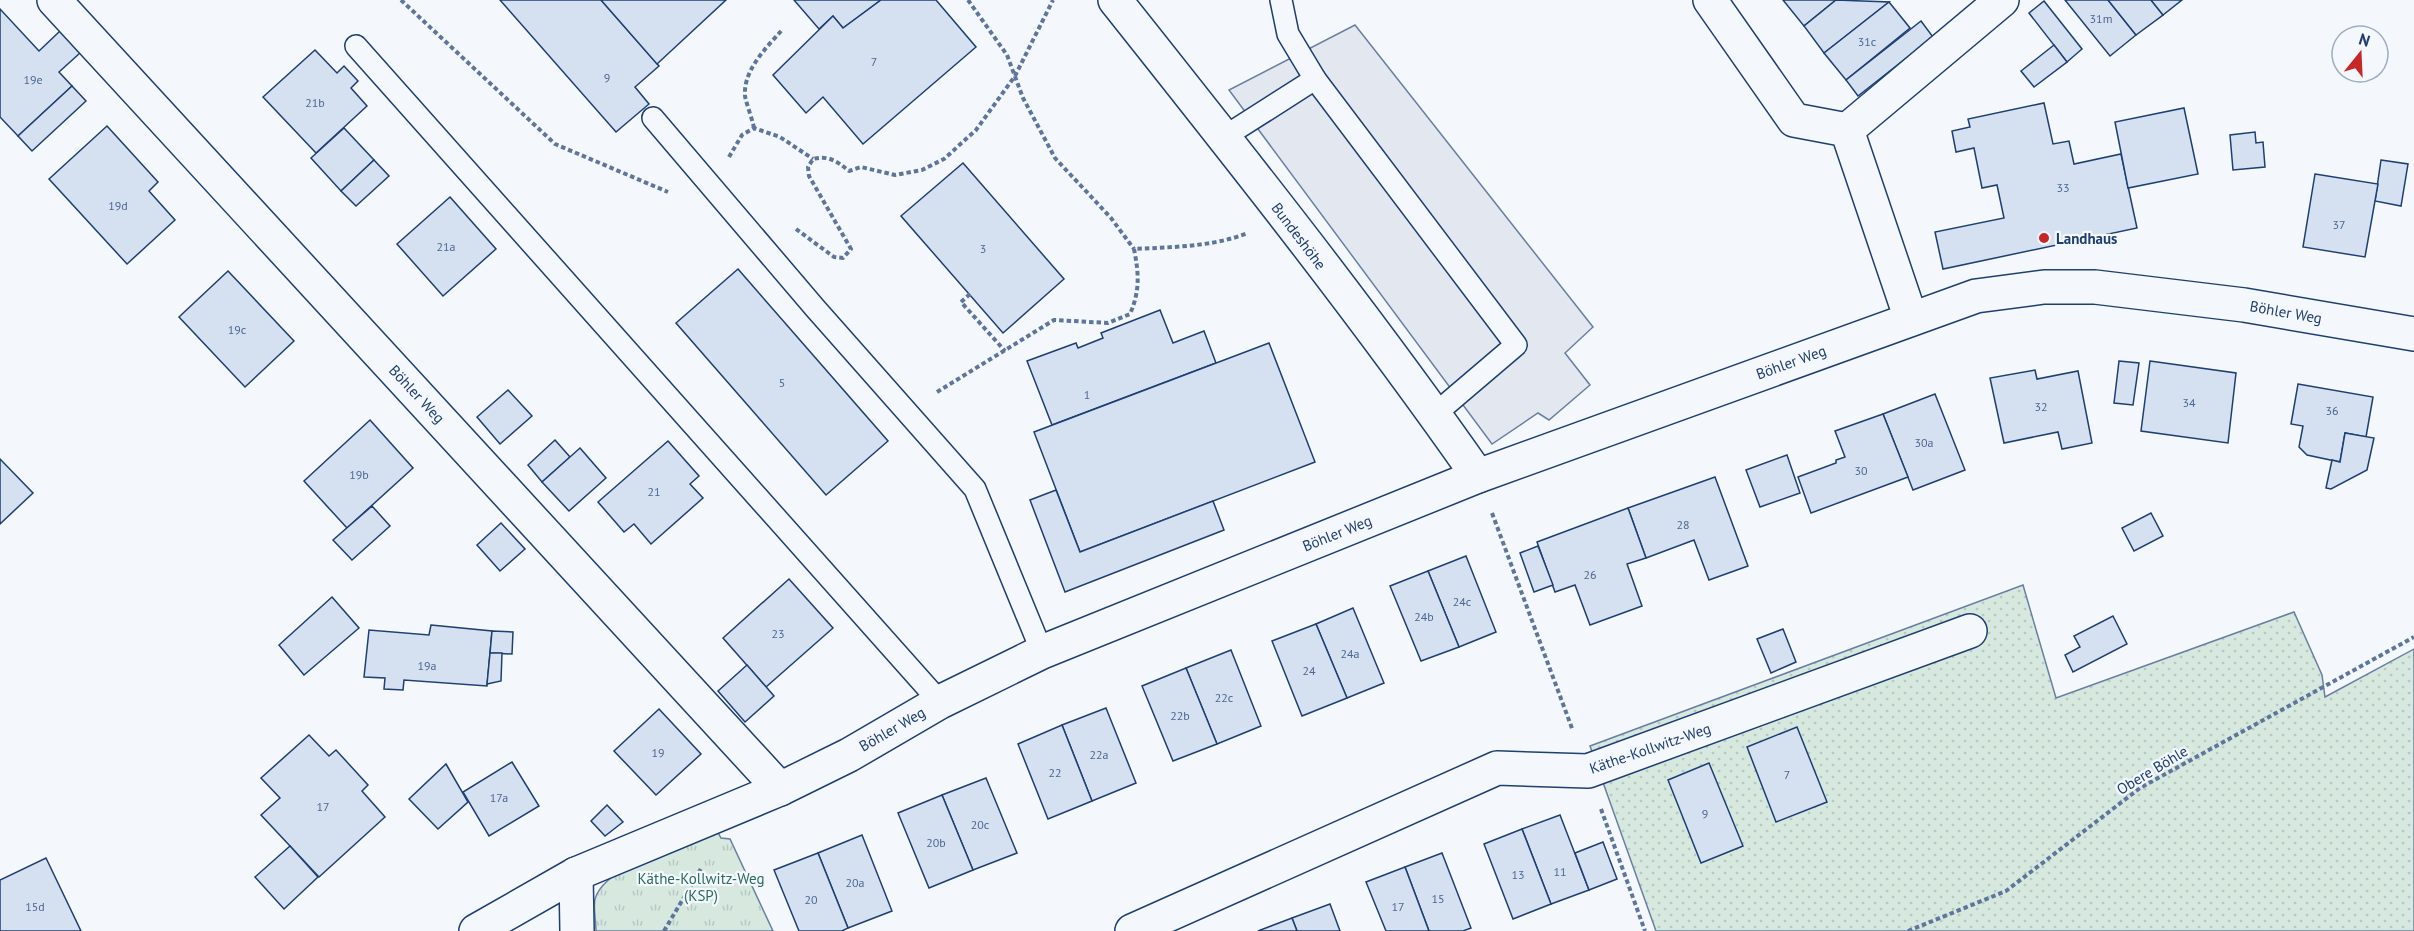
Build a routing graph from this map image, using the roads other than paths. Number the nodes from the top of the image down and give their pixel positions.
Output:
1 (54, 0) edge
2 (1115, 0) edge
3 (1281, 0) edge
4 (1710, 0) edge
5 (2002, 0) edge
6 (356, 46) dead end
7 (1316, 79) junction
8 (652, 118) dead end
9 (1847, 130) junction
10 (1224, 136) junction
11 (1911, 319) junction
12 (2414, 334) edge
13 (1435, 414) junction
14 (1478, 476) junction
15 (1970, 631) dead end
16 (1042, 652) junction
17 (940, 702) junction
18 (780, 789) junction
19 (576, 874) junction
20 (476, 931) edge
21 (577, 931) edge
22 (1131, 931) edge

1 - 18 street, Böhler Weg
2 - 10 street, Bundeshöhe
3 - 7 lane
4 - 9 street
5 - 9 street
6 - 17 lane
7 - 10 lane
7 - 13 lane
8 - 16 lane
9 - 11 street
10 - 13 street, Bundeshöhe
11 - 12 street, Böhler Weg
11 - 14 street, Böhler Weg
13 - 14 street, Bundeshöhe
14 - 16 street, Böhler Weg
15 - 22 street, Käthe-Kollwitz-Weg
16 - 17 street, Böhler Weg
17 - 18 street, Böhler Weg
18 - 19 street, Böhler Weg
19 - 20 street, Böhler Weg
19 - 21 street

